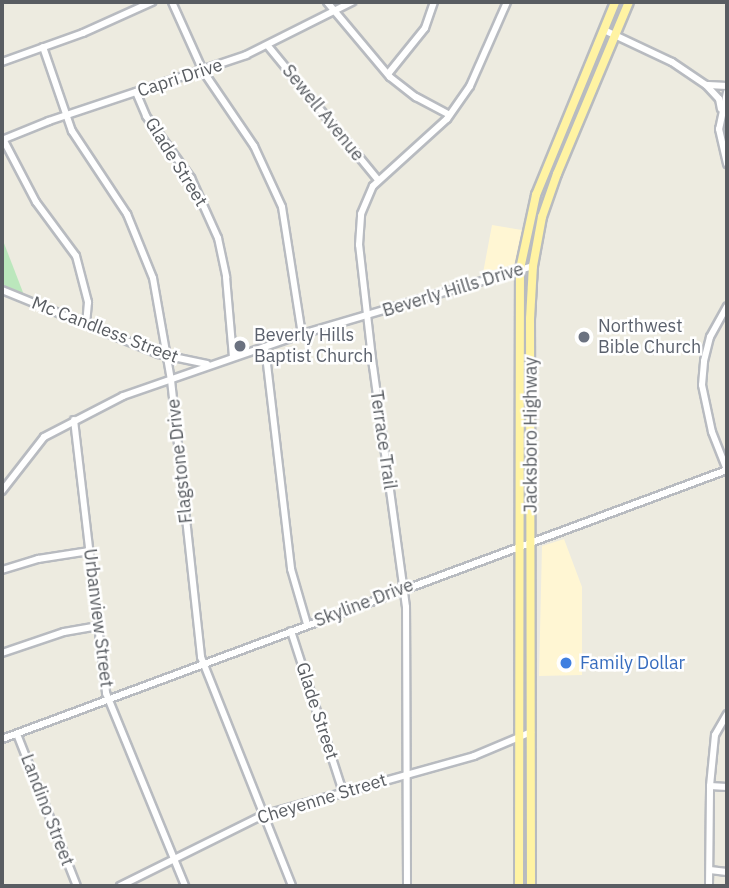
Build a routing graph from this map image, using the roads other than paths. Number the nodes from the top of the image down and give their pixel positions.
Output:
1 (152, 2) edge
2 (172, 2) edge
3 (327, 2) edge
4 (352, 2) edge
5 (434, 2) edge
6 (507, 2) edge
7 (615, 2) edge
8 (629, 2) edge
9 (335, 11) junction
10 (604, 30) junction
11 (615, 36) junction
12 (268, 46) junction
13 (43, 47) junction
14 (2, 62) edge
15 (203, 71) junction
16 (388, 74) junction
17 (706, 85) junction
18 (727, 86) edge
19 (136, 92) junction
20 (727, 92) edge
21 (721, 109) junction
22 (66, 115) junction
23 (450, 115) junction
24 (2, 139) edge
25 (727, 164) edge
26 (378, 180) junction
27 (533, 265) junction
28 (520, 269) junction
29 (2, 290) edge
30 (727, 306) edge
31 (369, 315) junction
32 (86, 323) junction
33 (302, 334) junction
34 (265, 347) junction
35 (168, 356) junction
36 (233, 357) junction
37 (209, 364) junction
38 (171, 380) junction
39 (518, 400) junction
40 (531, 401) junction
41 (74, 419) junction
42 (727, 470) edge
43 (2, 491) edge
44 (531, 543) junction
45 (520, 547) junction
46 (89, 551) junction
47 (2, 570) edge
48 (404, 588) junction
49 (307, 624) junction
50 (98, 626) junction
51 (291, 631) junction
52 (2, 653) edge
53 (203, 664) junction
54 (109, 700) junction
55 (727, 714) edge
56 (531, 732) junction
57 (17, 734) junction
58 (520, 737) junction
59 (2, 739) edge
60 (406, 774) junction
61 (710, 786) junction
62 (727, 787) edge
63 (343, 792) junction
64 (263, 815) junction
65 (520, 816) junction
66 (530, 816) junction
67 (174, 859) junction
68 (710, 870) junction
69 (727, 872) edge
70 (77, 886) edge
71 (120, 886) edge
72 (185, 886) edge
73 (292, 886) edge
74 (408, 886) edge
75 (519, 886) edge
76 (531, 886) edge
77 (709, 886) edge

1 - 13 street
2 - 15 street
3 - 9 street
4 - 9 street, Capri Drive
5 - 16 street
6 - 23 street, Terrace Trail
7 - 10 main road, Jacksboro Highway
8 - 11 main road, Jacksboro Highway
9 - 12 street, Capri Drive
9 - 16 street
10 - 11 street
10 - 28 main road, Jacksboro Highway
11 - 17 street
11 - 27 main road, Jacksboro Highway
12 - 15 street, Capri Drive
12 - 26 street, Sewell Avenue
13 - 14 street
13 - 22 street, Flagstone Drive
15 - 19 street, Capri Drive
15 - 33 street
16 - 23 street
17 - 18 street
17 - 21 street
19 - 22 street, Capri Drive
19 - 36 street, Glade Street
20 - 21 street
21 - 25 street
22 - 24 street, Capri Drive
22 - 35 street, Flagstone Drive
23 - 26 street, Terrace Trail
24 - 32 street
26 - 31 street, Terrace Trail
27 - 28 street, Beverly Hills Drive
27 - 40 main road, Jacksboro Highway
28 - 31 street, Beverly Hills Drive
28 - 39 main road, Jacksboro Highway
29 - 32 street, Mc Candless Street
30 - 42 street
31 - 33 street, Beverly Hills Drive
31 - 48 street, Terrace Trail
32 - 35 street, Mc Candless Street
33 - 34 street, Beverly Hills Drive
34 - 36 street, Beverly Hills Drive
34 - 49 street
35 - 37 street, Mc Candless Street
35 - 38 street, Flagstone Drive
36 - 37 street, Beverly Hills Drive
37 - 38 street, Beverly Hills Drive
38 - 41 street, Beverly Hills Drive
38 - 53 street, Flagstone Drive
39 - 40 main road
39 - 45 main road, Jacksboro Highway
40 - 44 main road, Jacksboro Highway
41 - 43 street, Beverly Hills Drive
41 - 46 street, Urbanview Street
42 - 44 street, Skyline Drive
44 - 45 street, Skyline Drive
44 - 56 main road, Jacksboro Highway
45 - 48 street, Skyline Drive
45 - 58 main road, Jacksboro Highway
46 - 47 street
46 - 50 street, Urbanview Street
48 - 49 street, Skyline Drive
48 - 60 street, Terrace Trail
49 - 51 street, Skyline Drive
50 - 52 street
50 - 54 street, Urbanview Street
51 - 53 street, Skyline Drive
51 - 63 street, Glade Street
53 - 54 street, Skyline Drive
53 - 64 street, Flagstone Drive
54 - 57 street, Skyline Drive
54 - 67 street, Urbanview Street
55 - 61 street
56 - 58 street, Cheyenne Street
56 - 66 main road, Jacksboro Highway
57 - 59 street, Skyline Drive
57 - 70 street, Landino Street
58 - 60 street, Cheyenne Street
58 - 65 main road, Jacksboro Highway
60 - 63 street, Cheyenne Street
60 - 74 street, Terrace Trail
61 - 62 street
61 - 68 street
63 - 64 street, Cheyenne Street
64 - 67 street, Cheyenne Street
64 - 73 street, Flagstone Drive
65 - 66 main road
65 - 75 main road, Jacksboro Highway
66 - 76 main road, Jacksboro Highway
67 - 71 street, Cheyenne Street
67 - 72 street, Urbanview Street
68 - 69 street
68 - 77 street

